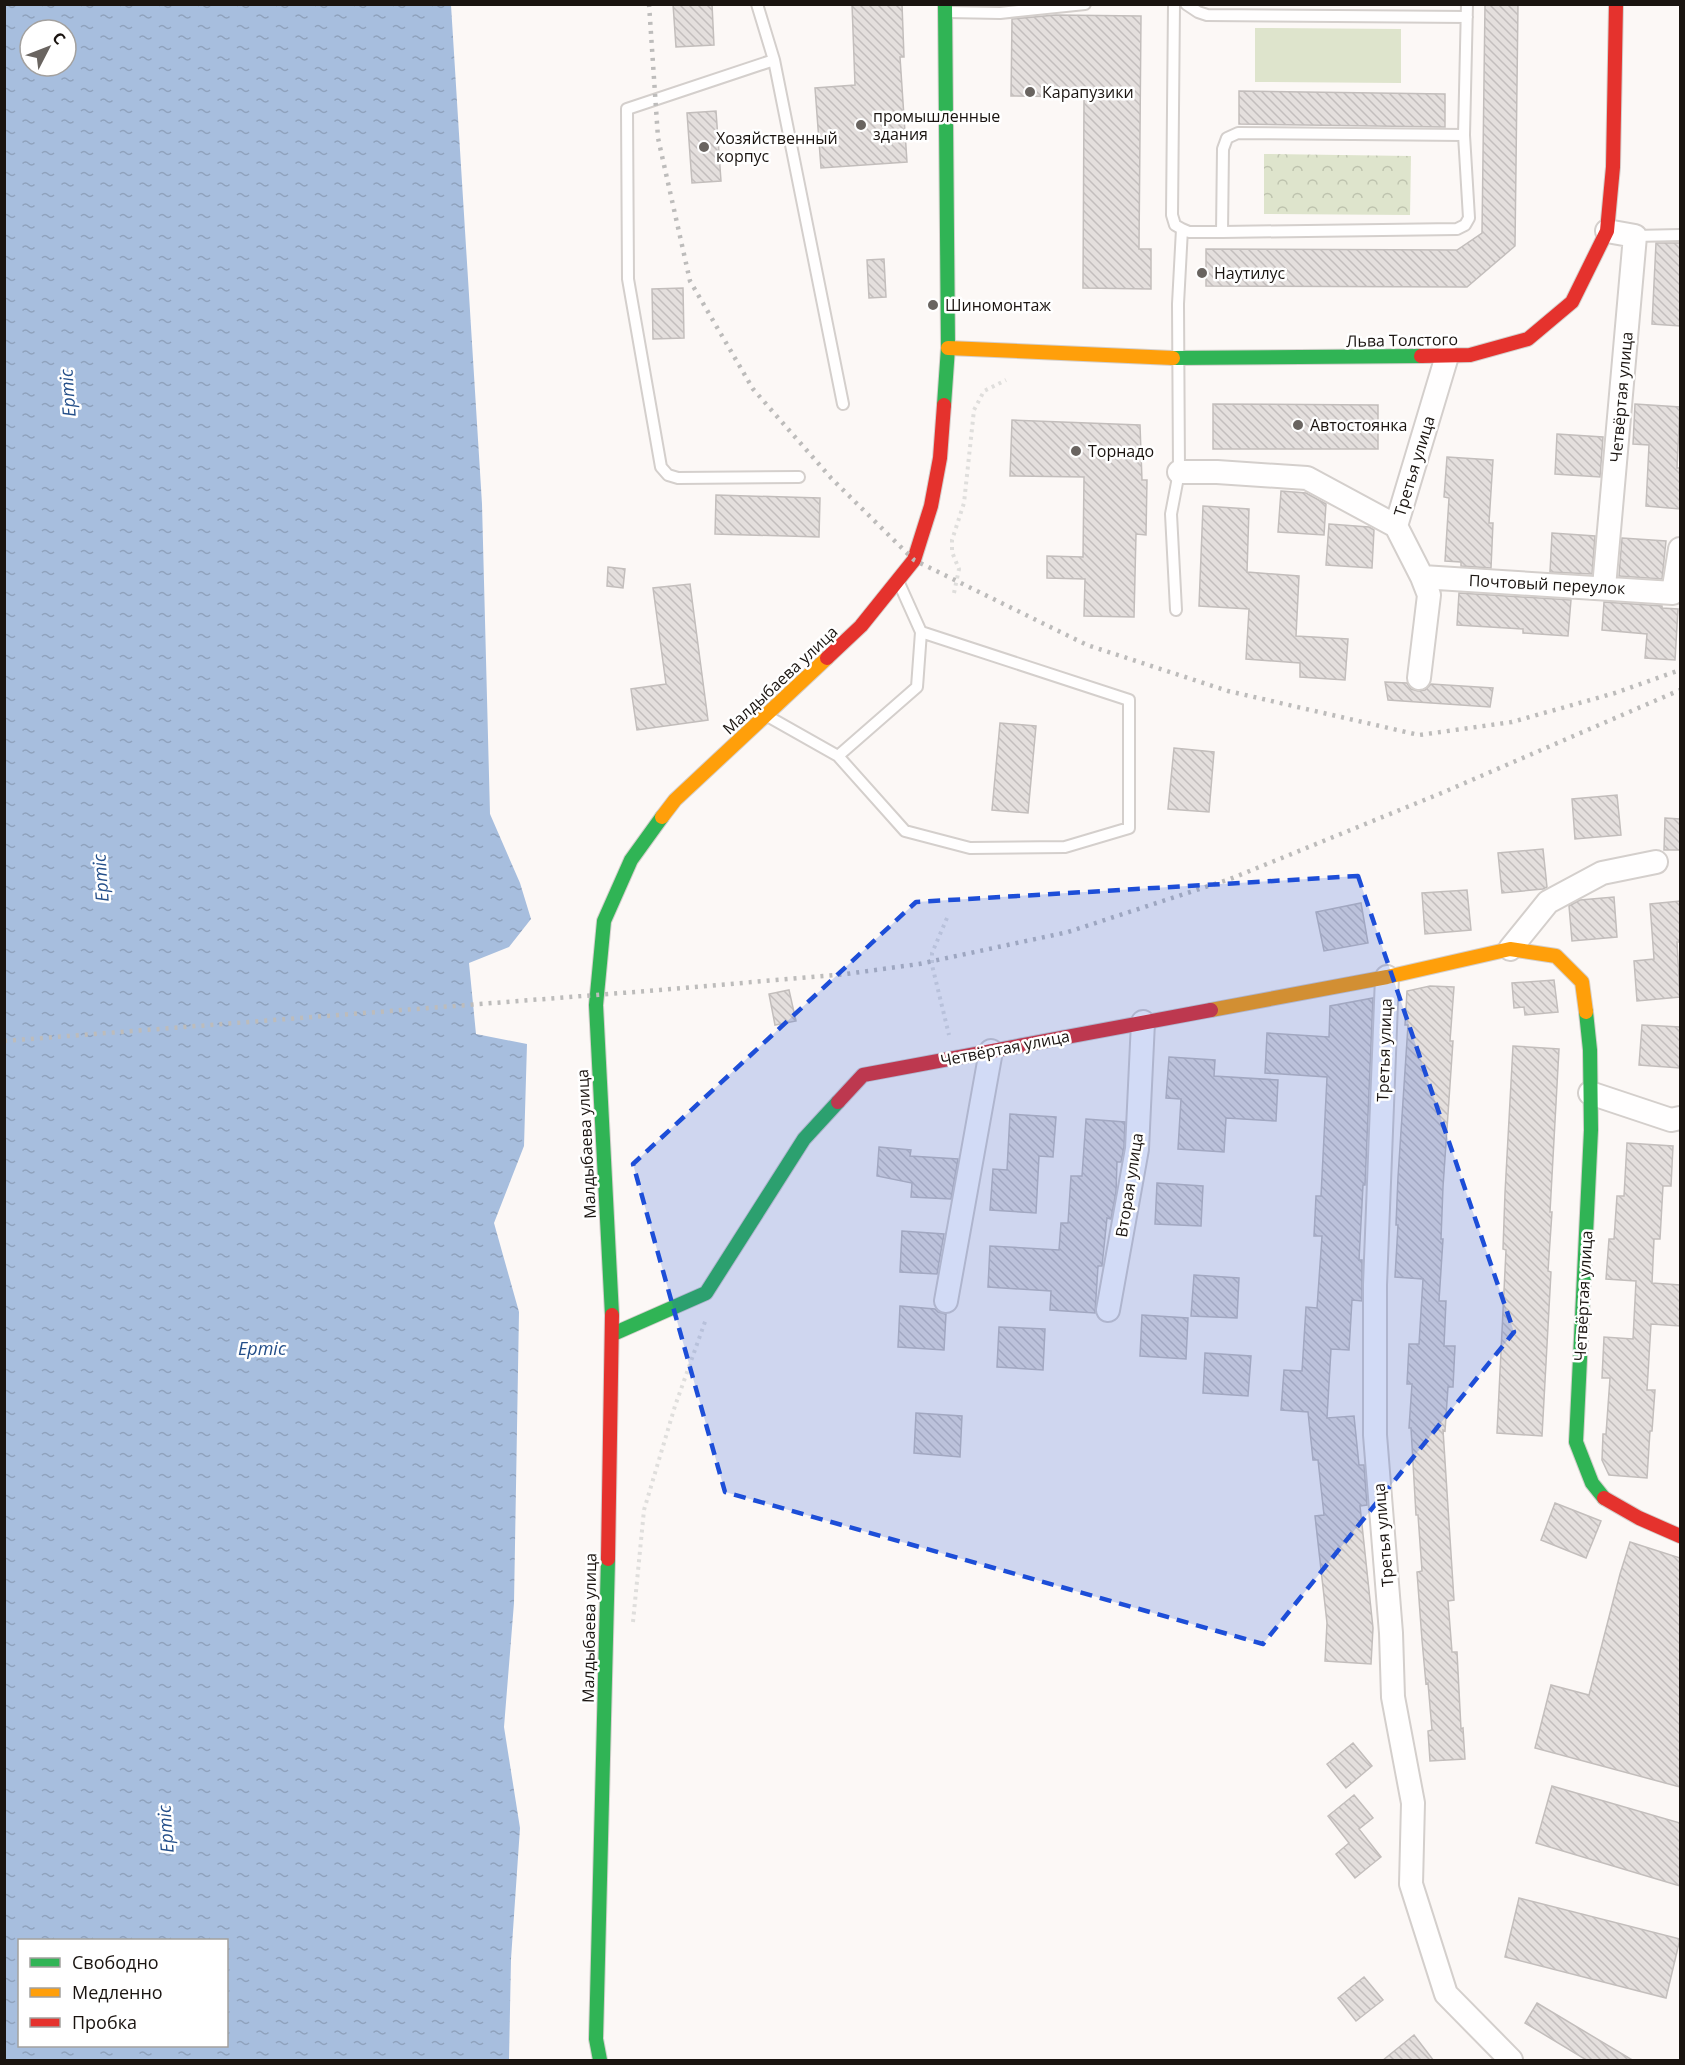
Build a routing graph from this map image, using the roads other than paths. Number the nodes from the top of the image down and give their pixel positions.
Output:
1 (757, 4) edge
2 (1085, 4) edge
3 (1174, 4) edge
4 (1186, 4) edge
5 (1467, 4) edge
6 (1616, 4) edge
7 (945, 8) edge
8 (1467, 17) junction
9 (774, 60) junction
10 (1464, 135) junction
11 (1182, 230) junction
12 (1607, 231) junction
13 (1222, 232) junction
14 (1680, 235) edge
15 (1635, 236) junction
16 (948, 348) junction
17 (1447, 356) junction
18 (1178, 358) junction
19 (843, 404) dead end
20 (1179, 472) junction
21 (799, 477) dead end
22 (1396, 526) junction
23 (1680, 549) edge
24 (1422, 577) junction
25 (899, 582) junction
26 (1604, 587) junction
27 (1176, 610) dead end
28 (921, 632) junction
29 (1419, 678) dead end
30 (766, 715) junction
31 (838, 756) junction
32 (1656, 862) dead end
33 (1510, 949) junction
34 (1387, 977) junction
35 (1143, 1022) junction
36 (992, 1051) junction
37 (1590, 1093) junction
38 (1680, 1118) edge
39 (946, 1301) dead end
40 (1108, 1310) dead end
41 (613, 1335) junction
42 (1680, 1536) edge
43 (600, 2061) edge
44 (1511, 2061) edge

1 - 9 lane
2 - 7 lane
3 - 11 lane
4 - 8 lane
5 - 8 lane
6 - 12 street, Льва Толстого
7 - 16 street, Малдыбаева улица
8 - 10 lane
9 - 19 lane
9 - 21 lane
10 - 13 lane
10 - 13 lane
11 - 13 lane
11 - 18 lane
12 - 15 street
12 - 17 street, Льва Толстого
14 - 15 lane
15 - 26 street, Четвёртая улица
16 - 18 street, Льва Толстого
16 - 25 street, Малдыбаева улица
17 - 18 street, Льва Толстого
17 - 22 street, Третья улица
18 - 20 lane
20 - 22 street
20 - 27 lane
22 - 24 street, Третья улица
23 - 26 street, Почтовый переулок
24 - 26 street, Почтовый переулок
24 - 29 street, Третья улица
25 - 28 lane
25 - 30 street, Малдыбаева улица
28 - 31 lane
28 - 31 lane
30 - 31 lane
30 - 41 street, Малдыбаева улица
32 - 33 street
33 - 34 street, Четвёртая улица
33 - 37 street, Четвёртая улица
34 - 35 street, Четвёртая улица
34 - 44 street, Третья улица
35 - 36 street, Четвёртая улица
35 - 40 street, Вторая улица
36 - 39 street
36 - 41 street, Четвёртая улица
37 - 38 street
37 - 42 street, Четвёртая улица
41 - 43 street, Малдыбаева улица

